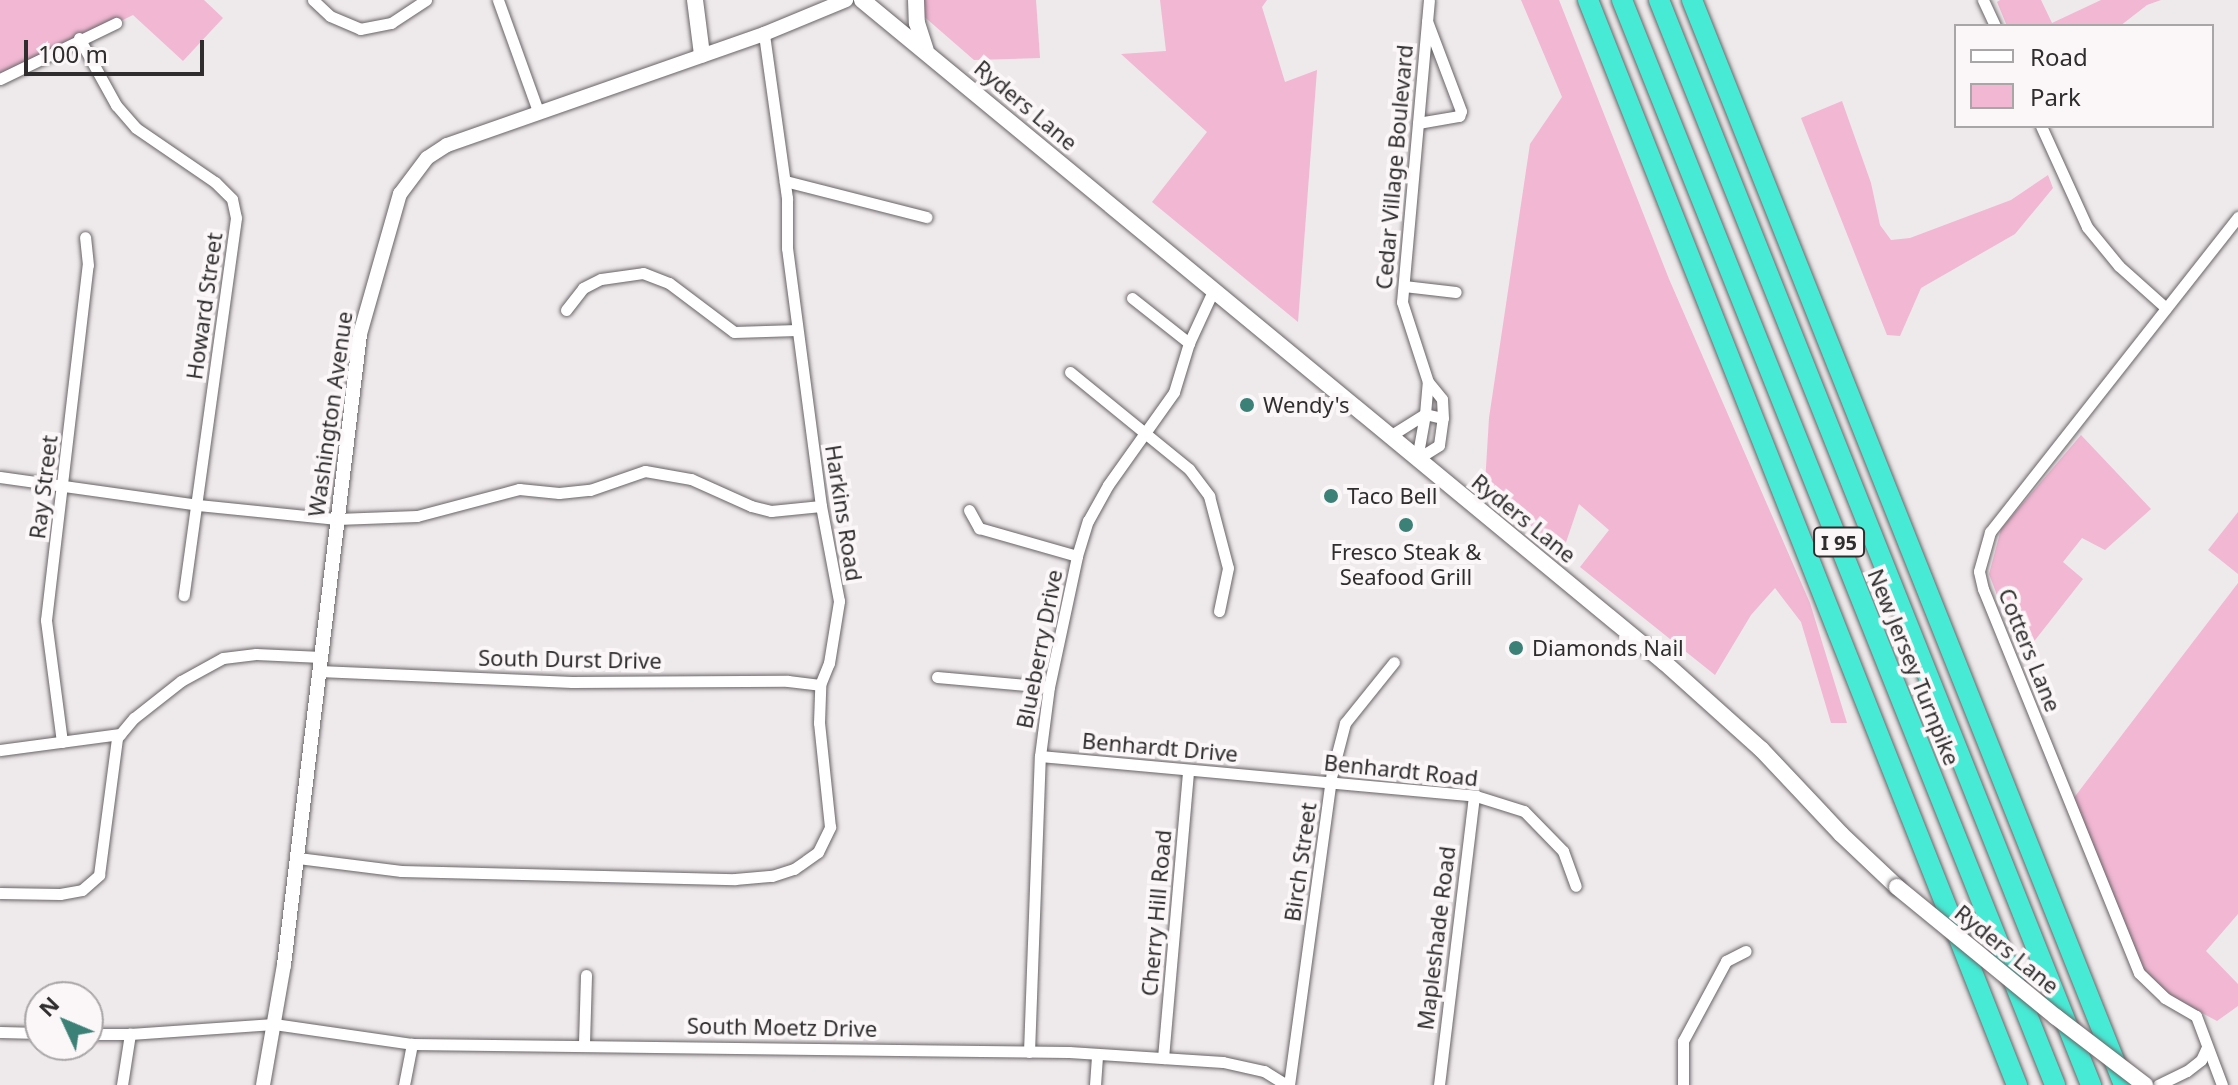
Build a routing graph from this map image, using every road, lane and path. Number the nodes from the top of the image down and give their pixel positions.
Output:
1 (313, 0) edge
2 (426, 0) edge
3 (498, 0) edge
4 (695, 0) edge
5 (846, 0) edge
6 (862, 0) edge
7 (916, 0) edge
8 (1429, 0) edge
9 (1588, 0) edge
10 (1622, 0) edge
11 (1659, 0) edge
12 (1692, 0) edge
13 (1983, 0) edge
14 (1427, 20) junction
15 (116, 23) dead end
16 (1994, 24) edge
17 (764, 34) junction
18 (79, 38) junction
19 (927, 51) junction
20 (702, 55) junction
21 (0, 79) edge
22 (538, 111) junction
23 (1418, 123) junction
24 (2042, 128) edge
25 (785, 181) junction
26 (926, 217) dead end
27 (2238, 217) edge
28 (85, 237) dead end
29 (1404, 286) junction
30 (1214, 289) junction
31 (1456, 292) dead end
32 (1132, 298) dead end
33 (2166, 308) junction
34 (566, 310) dead end
35 (797, 330) junction
36 (1189, 343) junction
37 (1070, 372) dead end
38 (1428, 382) junction
39 (1425, 414) junction
40 (1443, 418) junction
41 (1148, 434) junction
42 (1390, 436) junction
43 (1417, 459) junction
44 (0, 477) edge
45 (64, 486) junction
46 (198, 505) junction
47 (821, 506) junction
48 (969, 510) dead end
49 (337, 519) junction
50 (1077, 556) junction
51 (184, 595) dead end
52 (1219, 611) dead end
53 (1394, 662) dead end
54 (320, 664) junction
55 (937, 677) dead end
56 (820, 685) junction
57 (1049, 687) junction
58 (120, 734) junction
59 (62, 742) junction
60 (0, 750) edge
61 (1040, 756) junction
62 (1188, 770) junction
63 (1275, 778) joint
64 (1331, 783) junction
65 (1474, 796) junction
66 (298, 858) junction
67 (1576, 886) dead end
68 (0, 893) edge
69 (1746, 951) dead end
70 (586, 975) dead end
71 (274, 1024) junction
72 (0, 1032) edge
73 (24, 1033) edge
74 (104, 1034) edge
75 (130, 1034) junction
76 (584, 1043) junction
77 (412, 1044) junction
78 (2207, 1047) junction
79 (1029, 1052) junction
80 (1097, 1054) junction
81 (1163, 1058) junction
82 (122, 1085) edge
83 (263, 1085) edge
84 (404, 1085) edge
85 (1095, 1085) edge
86 (1288, 1085) edge
87 (1439, 1085) edge
88 (1683, 1085) edge
89 (2017, 1085) edge
90 (2055, 1085) edge
91 (2091, 1085) edge
92 (2124, 1085) edge
93 (2145, 1085) edge
94 (2158, 1085) edge
95 (2222, 1085) edge

1 - 2 street
3 - 22 street
4 - 20 main road
5 - 17 street, Washington Avenue
6 - 19 main road, Ryders Lane
7 - 19 main road
8 - 14 street, Cedar Village Boulevard
9 - 89 highway, I 95
10 - 90 highway, New Jersey Turnpike / I 95
11 - 91 highway, New Jersey Turnpike / I 95
12 - 92 highway, New Jersey Turnpike
13 - 16 street
14 - 23 street, Cedar Village Boulevard
14 - 23 street
15 - 18 street
17 - 20 street, Washington Avenue
17 - 25 street, Harkins Road
18 - 21 street
18 - 46 street, Howard Street
19 - 30 main road, Ryders Lane
20 - 22 street, Washington Avenue
22 - 49 street, Washington Avenue
23 - 29 street, Cedar Village Boulevard
24 - 33 street
25 - 26 street
25 - 35 street, Harkins Road
27 - 33 street, Cotters Lane
28 - 45 street, Ray Street
29 - 31 street
29 - 38 street, Cedar Village Boulevard
30 - 36 street, Blueberry Drive
30 - 42 main road, Ryders Lane
32 - 36 street
33 - 78 street, Cotters Lane
34 - 35 street
35 - 47 street, Harkins Road
36 - 41 street, Blueberry Drive
37 - 41 street
38 - 39 street, Cedar Village Boulevard
38 - 40 street, Cedar Village Boulevard
39 - 40 street
39 - 42 street
39 - 43 street, Cedar Village Boulevard
40 - 43 street
41 - 50 street, Blueberry Drive
41 - 52 street
42 - 43 main road, Ryders Lane
43 - 93 main road, Ryders Lane, bridge
44 - 45 street
45 - 46 street
45 - 59 street, Ray Street
46 - 49 street
46 - 51 street, Howard Street
47 - 49 street
47 - 56 street, Harkins Road
48 - 50 street
49 - 54 street, Washington Avenue
50 - 57 street, Blueberry Drive
53 - 64 street, Birch Street
54 - 56 street, South Durst Drive
54 - 58 street, South Durst Drive
54 - 66 street, Washington Avenue
55 - 57 street
56 - 66 street, Harkins Road
57 - 61 street, Blueberry Drive
58 - 59 street
58 - 68 street
59 - 60 street
61 - 62 street, Benhardt Drive
61 - 79 street, Blueberry Drive
62 - 63 street, Benhardt Drive
62 - 81 street, Cherry Hill Road
63 - 64 street, Benhardt Road
64 - 65 street, Benhardt Road
64 - 86 street, Birch Street
65 - 67 street, Benhardt Road
65 - 87 street, Mapleshade Road
66 - 71 street, Washington Avenue
69 - 88 street
70 - 76 street
71 - 75 street, South Moetz Drive
71 - 77 street, South Moetz Drive
71 - 83 street, Washington Avenue
72 - 73 street
74 - 75 street, South Moetz Drive
75 - 82 street
76 - 77 street, South Moetz Drive
76 - 79 street, South Moetz Drive
77 - 84 street
78 - 94 street
78 - 95 street, Cotters Lane
79 - 80 street, South Moetz Drive
80 - 81 street, South Moetz Drive
80 - 85 street
81 - 86 street, South Moetz Drive

